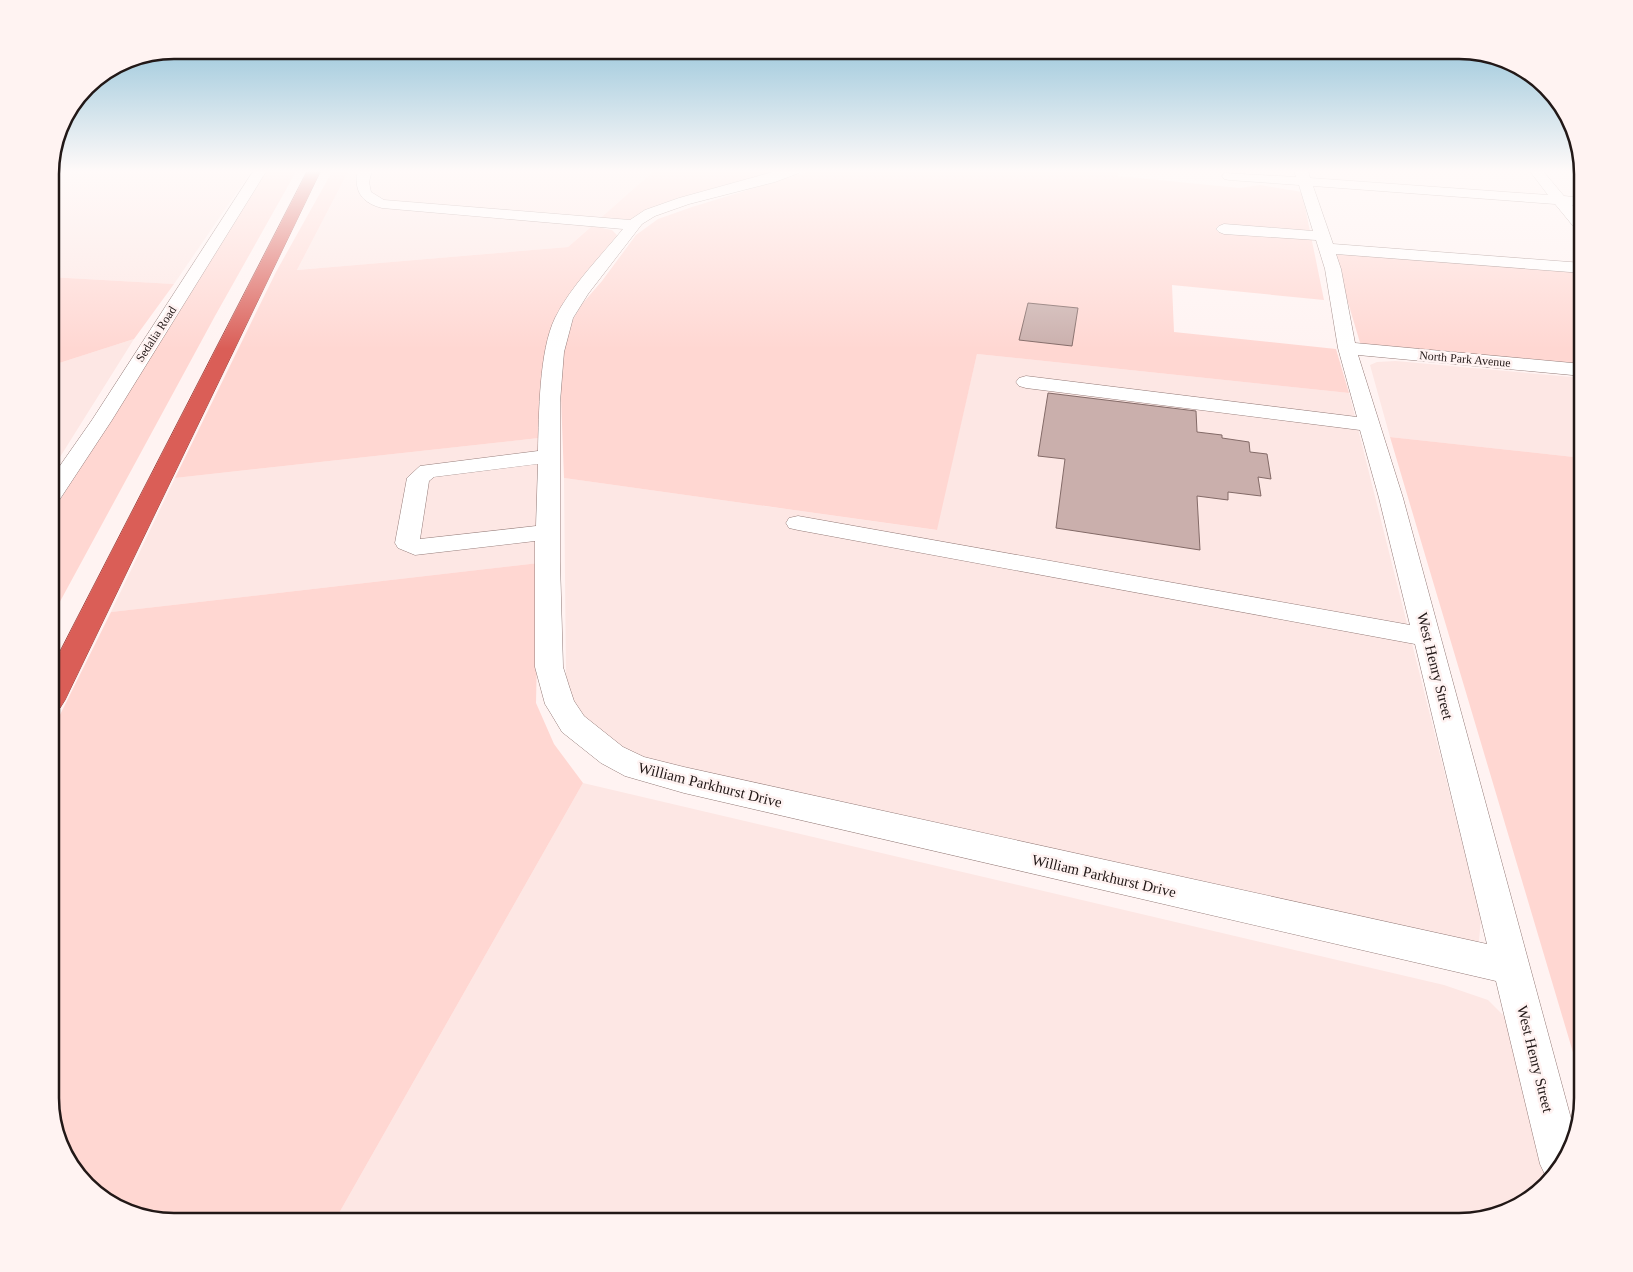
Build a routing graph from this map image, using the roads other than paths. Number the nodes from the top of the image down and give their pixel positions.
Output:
1 (223, 229) edge
2 (284, 229) edge
3 (630, 229) edge
4 (1227, 229) edge
5 (1320, 229) edge
6 (1324, 242) junction
7 (1574, 267) edge
8 (1346, 348) junction
9 (1574, 369) edge
10 (1026, 382) dead end
11 (1370, 425) junction
12 (549, 456) junction
13 (59, 484) edge
14 (798, 524) dead end
15 (548, 532) junction
16 (1427, 637) junction
17 (59, 682) edge
18 (1512, 967) junction
19 (1560, 1155) edge

1 - 13 street, Sedalia Road
2 - 17 highway
3 - 12 street, William Parkhurst Drive
4 - 6 street
5 - 6 street, West Henry Street
6 - 7 street
6 - 8 street, West Henry Street
8 - 9 street, North Park Avenue
8 - 11 street, West Henry Street
10 - 11 street
11 - 16 street, West Henry Street
12 - 15 street, William Parkhurst Drive
12 - 15 street
14 - 16 street
15 - 18 street, William Parkhurst Drive
16 - 18 street, West Henry Street
18 - 19 street, West Henry Street

